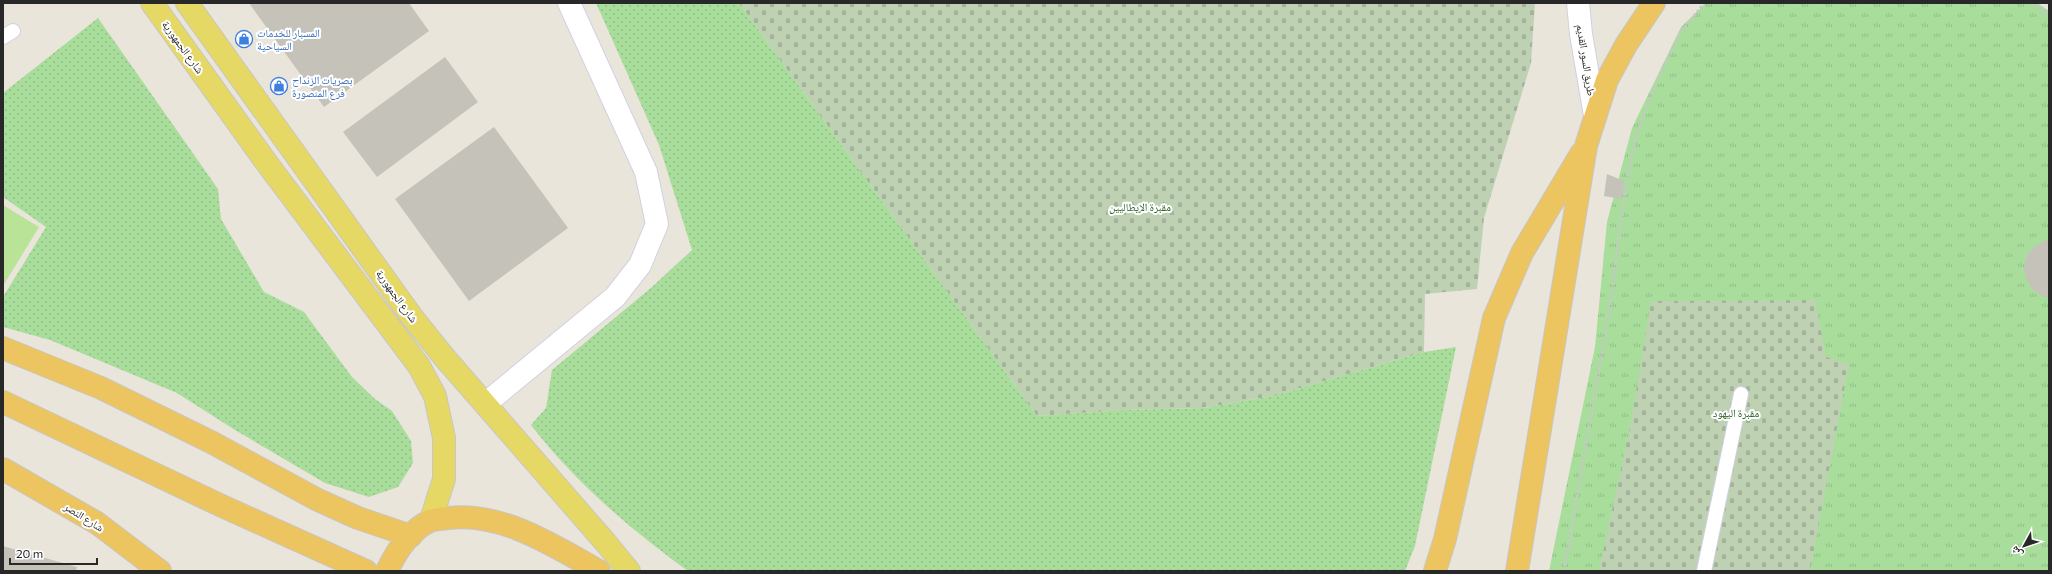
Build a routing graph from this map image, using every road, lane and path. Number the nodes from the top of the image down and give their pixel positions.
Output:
1 (152, 3) edge
2 (187, 3) edge
3 (568, 3) edge
4 (1578, 3) edge
5 (1654, 3) edge
6 (1704, 3) edge
7 (2033, 3) edge
8 (2049, 16) edge
9 (1595, 116) junction
10 (1586, 146) junction
11 (3, 348) edge
12 (1741, 394) dead end
13 (3, 402) edge
14 (485, 404) junction
15 (3, 469) edge
16 (431, 520) junction
17 (411, 536) junction
18 (160, 571) edge
19 (366, 571) edge
20 (387, 571) edge
21 (599, 571) edge
22 (629, 571) edge
23 (1435, 571) edge
24 (1517, 571) edge
25 (1564, 571) edge
26 (1704, 571) edge

1 - 16 main road, شارع الجمهورية
2 - 14 main road, شارع الجمهورية
3 - 14 street
4 - 9 street, طريق السور القديم
5 - 9 highway
6 - 25 path
7 - 8 path
9 - 10 highway
10 - 23 highway
10 - 24 highway
11 - 17 highway
12 - 26 lane
13 - 19 highway
14 - 22 main road, شارع الجمهورية
15 - 18 highway, شارع النصر
16 - 17 highway
16 - 21 highway
17 - 20 highway

